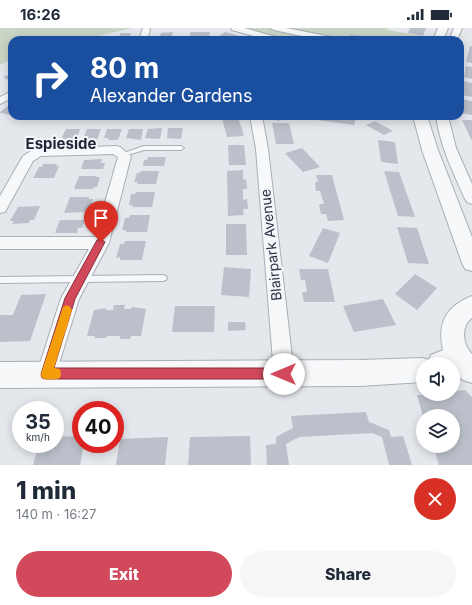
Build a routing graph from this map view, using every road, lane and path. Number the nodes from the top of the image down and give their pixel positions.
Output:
1 (237, 28) edge
2 (274, 28) edge
3 (146, 30) dead end
4 (293, 30) edge
5 (144, 36) edge
6 (264, 36) edge
7 (316, 36) edge
8 (257, 120) edge
9 (419, 120) edge
10 (443, 120) edge
11 (181, 148) dead end
12 (124, 154) junction
13 (472, 199) edge
14 (0, 208) edge
15 (101, 242) junction
16 (0, 243) edge
17 (472, 263) edge
18 (163, 278) dead end
19 (81, 279) junction
20 (0, 280) edge
21 (472, 306) edge
22 (455, 357) edge
23 (416, 370) edge
24 (46, 374) junction
25 (284, 374) junction
26 (0, 375) edge

1 - 6 street
2 - 4 street
3 - 5 street
4 - 7 street
8 - 25 street, Blairpark Avenue
9 - 17 street
10 - 13 street
11 - 12 lane
12 - 14 street
12 - 15 street
15 - 16 street
15 - 19 street
18 - 19 lane
19 - 20 lane
19 - 24 street
21 - 22 street
23 - 25 street
24 - 25 street
24 - 26 street

